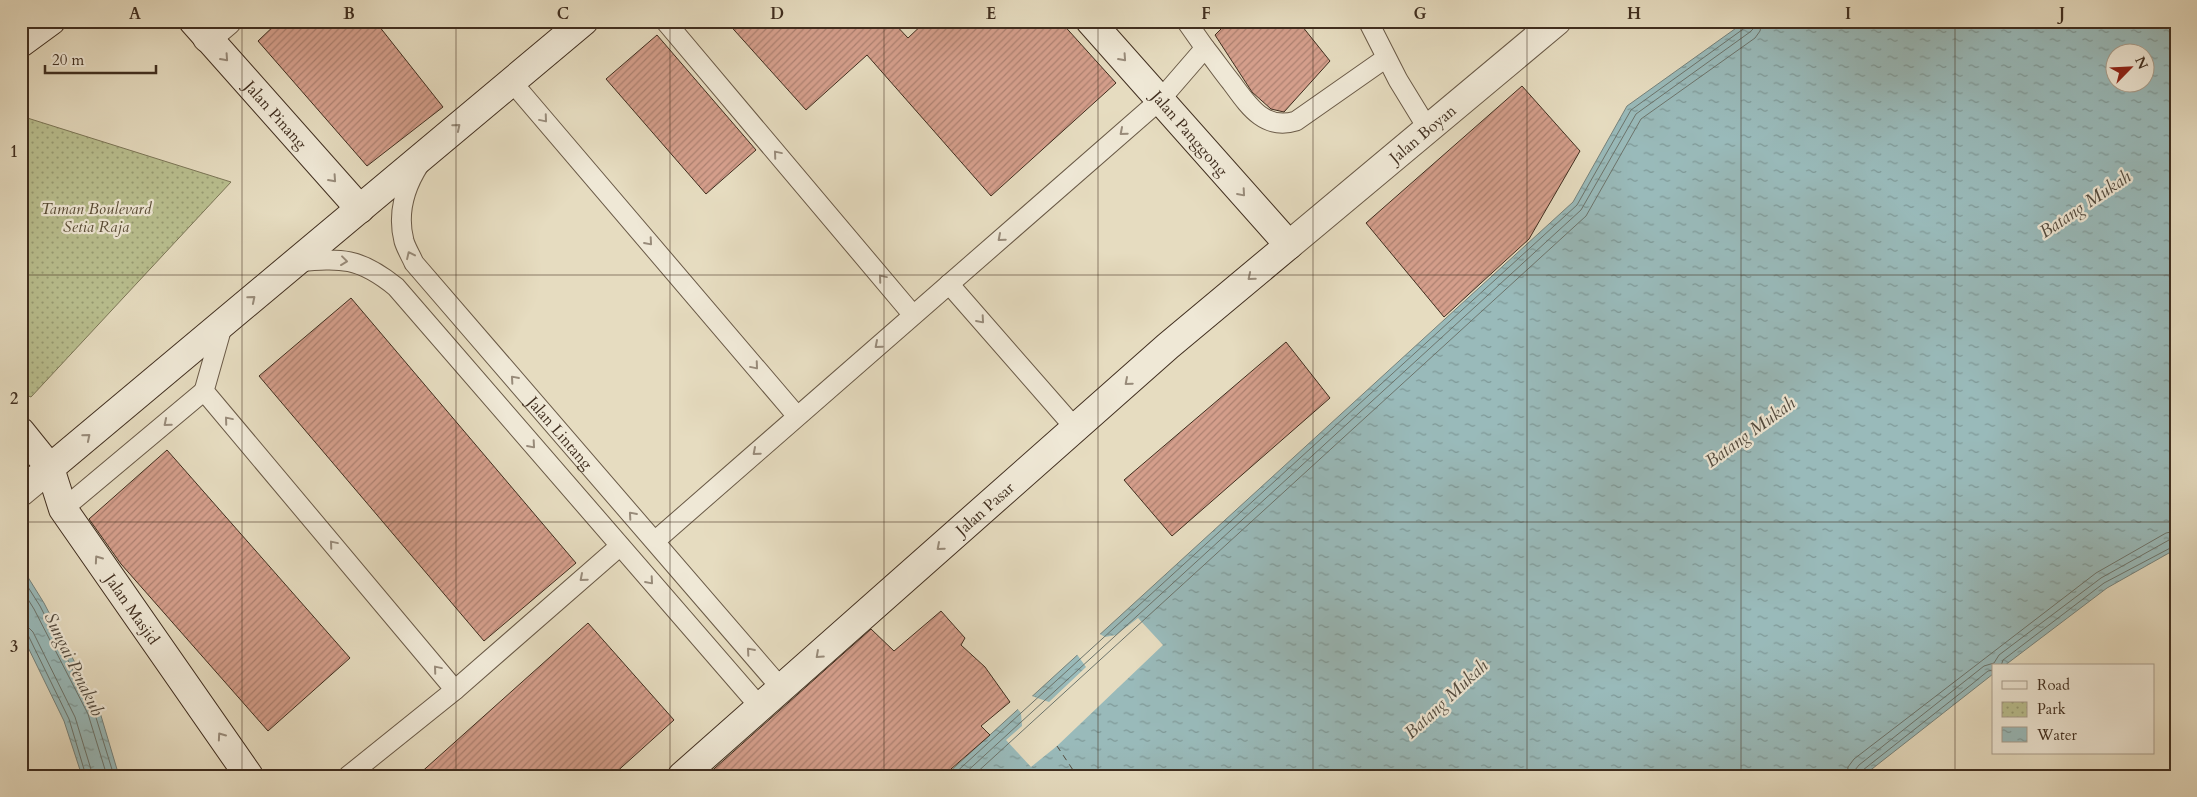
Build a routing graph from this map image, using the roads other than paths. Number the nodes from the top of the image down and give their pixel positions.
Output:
1 (51, 21) edge
2 (584, 21) edge
3 (664, 21) edge
4 (1090, 21) edge
5 (1186, 21) edge
6 (1368, 21) edge
7 (1557, 21) edge
8 (209, 27) edge
9 (21, 43) edge
10 (1205, 48) junction
11 (1386, 58) junction
12 (512, 82) junction
13 (1160, 100) junction
14 (1428, 129) junction
15 (424, 155) junction
16 (360, 209) junction
17 (1289, 245) junction
18 (296, 262) junction
19 (948, 284) junction
20 (913, 315) junction
21 (224, 322) junction
22 (204, 391) junction
23 (798, 416) junction
24 (1075, 428) junction
25 (21, 432) edge
26 (50, 468) junction
27 (21, 492) edge
28 (64, 509) junction
29 (655, 541) junction
30 (620, 546) junction
31 (782, 688) junction
32 (454, 690) junction
33 (760, 707) junction
34 (249, 776) edge
35 (348, 776) edge
36 (682, 776) edge

1 - 9 street
2 - 12 street
20 -> 3 lane
4 -> 13 street, Jalan Panggong
5 - 10 lane
6 - 11 lane
7 - 14 street, Jalan Boyan
8 -> 16 street, Jalan Pinang
10 - 11 lane
10 - 13 lane
11 - 14 lane
15 -> 12 street
12 -> 23 lane
13 -> 17 street, Jalan Panggong
13 -> 19 lane
14 - 17 street, Jalan Boyan
15 - 16 street
29 -> 15 lane, Jalan Lintang
16 - 18 street
17 -> 24 street, Jalan Pasar
21 -> 18 street
18 -> 30 lane, Jalan Lintang
19 - 20 lane
19 -> 24 lane
20 -> 23 lane
21 - 22 lane
26 -> 21 street
22 -> 28 lane
32 -> 22 lane
23 -> 29 lane
24 -> 31 street, Jalan Pasar
25 - 26 street
26 - 27 street
26 - 28 street, Jalan Masjid
34 -> 28 street, Jalan Masjid
31 -> 29 lane, Jalan Lintang
30 -> 32 lane
30 -> 33 lane, Jalan Lintang
31 - 33 street, Jalan Pasar
32 - 35 lane
33 - 36 street, Jalan Pasar

